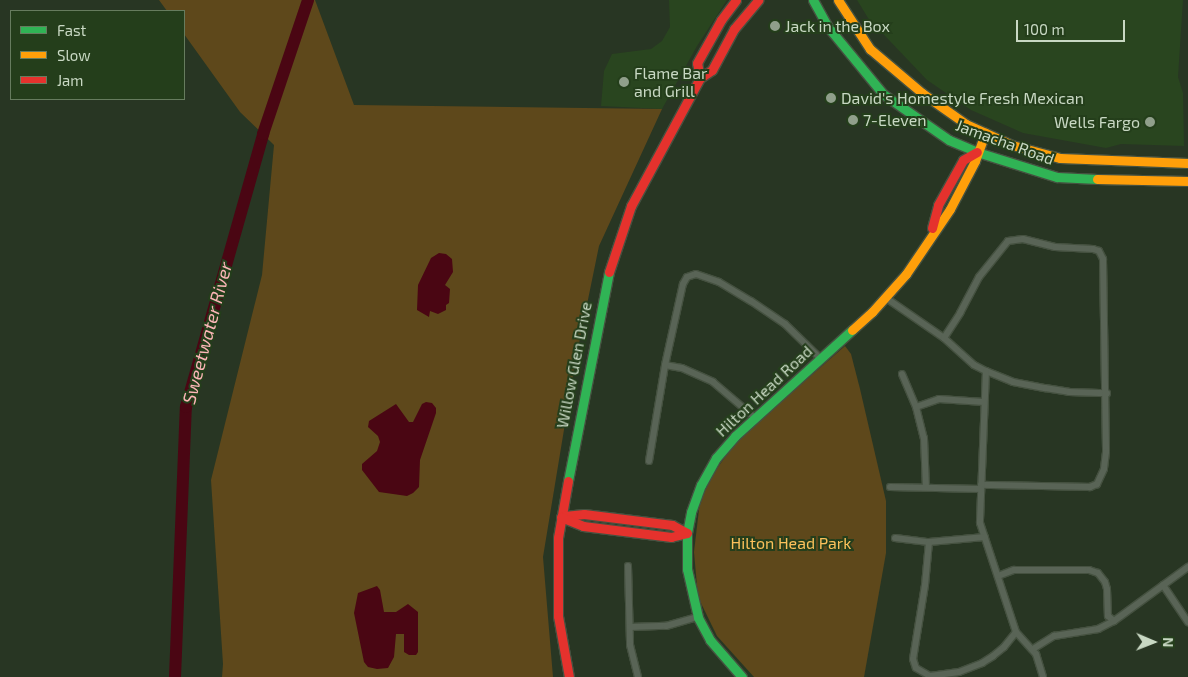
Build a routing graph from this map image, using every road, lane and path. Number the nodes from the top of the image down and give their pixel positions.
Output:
1 (736, 0) edge
2 (758, 0) edge
3 (813, 0) edge
4 (838, 0) edge
5 (700, 78) junction
6 (985, 133) junction
7 (977, 152) junction
8 (1188, 163) edge
9 (1188, 181) edge
10 (886, 298) junction
11 (944, 338) junction
12 (821, 359) junction
13 (665, 365) junction
14 (986, 371) junction
15 (902, 374) dead end
16 (1106, 393) junction
17 (984, 402) junction
18 (916, 407) junction
19 (754, 418) junction
20 (649, 461) dead end
21 (890, 487) dead end
22 (926, 487) junction
23 (981, 487) junction
24 (561, 517) junction
25 (687, 533) junction
26 (985, 537) junction
27 (894, 538) dead end
28 (929, 542) junction
29 (628, 566) dead end
30 (1188, 567) edge
31 (998, 576) junction
32 (1163, 585) junction
33 (698, 617) junction
34 (1114, 621) junction
35 (1188, 622) edge
36 (630, 627) junction
37 (1016, 632) junction
38 (1033, 649) junction
39 (569, 677) edge
40 (638, 677) edge
41 (742, 677) edge
42 (1043, 677) edge

1 - 5 main road, Willow Glen Drive
2 - 5 main road, Willow Glen Drive
3 - 7 main road, Jamacha Road
4 - 6 main road, Jamacha Road
5 - 24 main road, Willow Glen Drive
6 - 7 main road, Hilton Head Road
6 - 8 main road, Jamacha Road
7 - 9 main road, Jamacha Road
7 - 10 main road, Hilton Head Road
10 - 11 street
10 - 12 main road, Hilton Head Road
11 - 14 street
11 - 16 street
12 - 13 street
12 - 19 main road, Hilton Head Road
13 - 19 street
13 - 20 street
14 - 16 street
14 - 17 street
15 - 18 street
16 - 23 street
17 - 18 street
17 - 23 street
18 - 22 street
19 - 25 main road, Hilton Head Road
21 - 22 street
22 - 23 street
23 - 26 street
24 - 25 main road
24 - 39 main road, Willow Glen Drive
25 - 33 main road, Hilton Head Road
26 - 28 street
26 - 31 street
27 - 28 street
28 - 37 street
29 - 36 street
30 - 32 street
31 - 34 street
31 - 37 street
32 - 34 street
32 - 35 street
33 - 36 street
33 - 41 main road, Hilton Head Road
34 - 38 street
36 - 40 street
37 - 38 street
38 - 42 street

